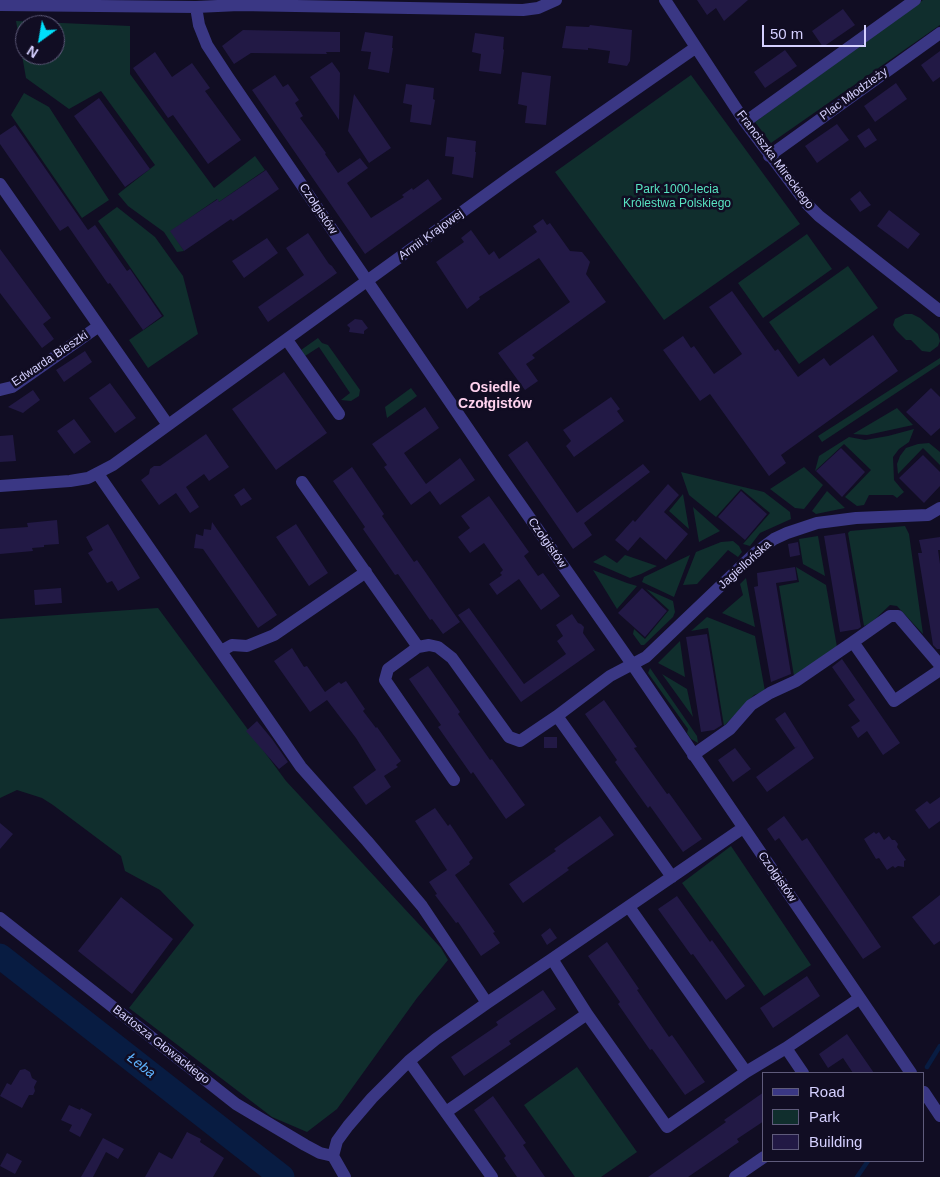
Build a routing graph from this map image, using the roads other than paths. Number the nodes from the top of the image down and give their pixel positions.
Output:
1 (556, 0) edge
2 (665, 0) edge
3 (915, 0) edge
4 (0, 5) edge
5 (196, 7) junction
6 (940, 33) edge
7 (695, 48) junction
8 (745, 122) junction
9 (769, 156) junction
10 (0, 184) edge
11 (367, 282) junction
12 (940, 311) edge
13 (99, 326) junction
14 (287, 340) junction
15 (0, 390) edge
16 (339, 414) dead end
17 (168, 425) junction
18 (98, 474) junction
19 (302, 482) dead end
20 (0, 486) edge
21 (940, 508) edge
22 (366, 572) junction
23 (853, 642) junction
24 (418, 647) junction
25 (221, 651) junction
26 (632, 664) junction
27 (940, 665) edge
28 (940, 670) edge
29 (556, 716) junction
30 (693, 755) junction
31 (454, 780) dead end
32 (743, 828) junction
33 (672, 877) junction
34 (630, 907) junction
35 (0, 918) edge
36 (552, 959) junction
37 (860, 998) junction
38 (487, 1002) junction
39 (587, 1014) junction
40 (786, 1048) junction
41 (409, 1061) junction
42 (746, 1072) junction
43 (802, 1072) edge
44 (910, 1072) edge
45 (925, 1094) edge
46 (446, 1112) junction
47 (940, 1116) edge
48 (333, 1156) junction
49 (762, 1158) edge
50 (345, 1177) edge
51 (492, 1177) edge
52 (735, 1177) edge

1 - 5 street
2 - 7 street, Franciszka Mireckiego
3 - 8 street
4 - 5 street
5 - 11 street, Czołgistów
6 - 9 street, Plac Młodzieży
7 - 8 street, Franciszka Mireckiego
7 - 11 street, Armii Krajowej
8 - 9 street, Franciszka Mireckiego
9 - 12 street, Franciszka Mireckiego
10 - 13 street
11 - 14 street, Armii Krajowej
11 - 26 street, Czołgistów
13 - 15 street, Edwarda Bieszki
13 - 17 street
14 - 16 street
14 - 17 street, Armii Krajowej
17 - 18 street, Armii Krajowej
18 - 20 street, Armii Krajowej
18 - 25 street
19 - 22 street
21 - 26 street, Jagiellońska
22 - 24 street
22 - 25 street
23 - 27 street
23 - 28 street
23 - 30 street
24 - 29 street, Jagiellońska
24 - 31 street
25 - 38 street
26 - 29 street, Jagiellońska
26 - 30 street, Czołgistów
29 - 33 street
30 - 32 street, Czołgistów
32 - 33 street
32 - 37 street, Czołgistów
33 - 34 street
34 - 36 street
34 - 42 street
35 - 48 street, Bartosza Głowackiego
36 - 38 street
36 - 39 street
37 - 40 street
37 - 44 street, Czołgistów
38 - 41 street
39 - 42 street
39 - 46 street
40 - 42 street
40 - 43 street
41 - 46 street
41 - 48 street
45 - 47 street
46 - 51 street
48 - 50 street
49 - 52 street

